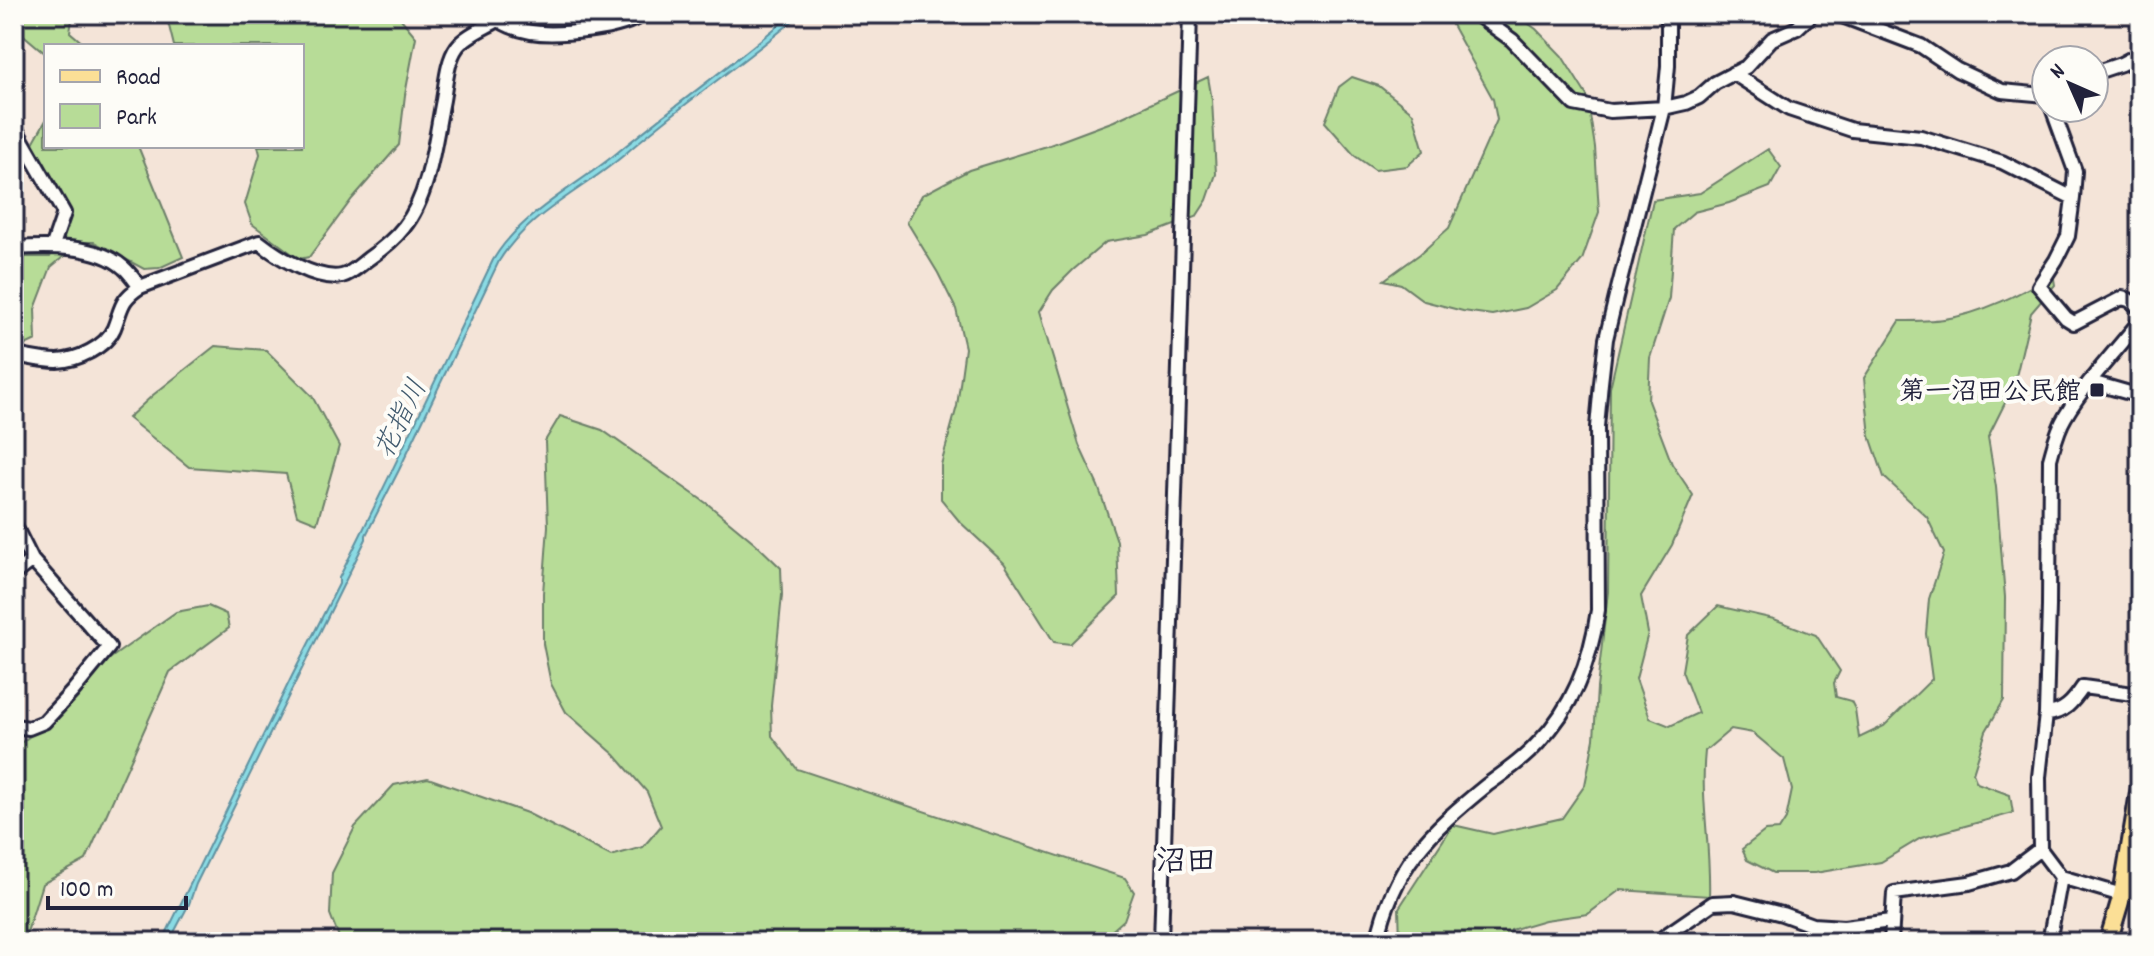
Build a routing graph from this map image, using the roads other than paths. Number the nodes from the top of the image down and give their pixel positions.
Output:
1 (642, 14) edge
2 (1190, 14) edge
3 (1476, 14) edge
4 (1668, 14) edge
5 (1812, 14) edge
6 (1837, 14) edge
7 (495, 17) edge
8 (2140, 54) edge
9 (2110, 68) edge
10 (1733, 73) junction
11 (2030, 94) edge
12 (1664, 108) junction
13 (2058, 124) edge
14 (14, 126) edge
15 (2073, 198) junction
16 (53, 245) junction
17 (14, 248) edge
18 (140, 287) junction
19 (2140, 308) edge
20 (2140, 321) edge
21 (14, 355) edge
22 (2091, 382) junction
23 (2140, 396) edge
24 (14, 524) edge
25 (32, 560) junction
26 (14, 574) edge
27 (2140, 695) edge
28 (2046, 714) junction
29 (14, 726) edge
30 (2140, 787) edge
31 (2040, 849) junction
32 (2061, 877) junction
33 (2122, 895) junction
34 (1891, 921) junction
35 (1161, 942) edge
36 (1377, 942) edge
37 (1665, 942) edge
38 (1891, 942) edge
39 (2049, 942) edge
40 (2108, 942) edge

1 - 7 street
2 - 35 street
3 - 12 street
4 - 12 street
5 - 10 street
6 - 11 street
7 - 18 street
8 - 9 street
10 - 12 street
10 - 15 street
12 - 36 street
13 - 15 street
14 - 16 street
15 - 19 street
16 - 17 street
16 - 18 street
18 - 21 street
20 - 22 street
22 - 23 street
22 - 28 street
24 - 25 street
25 - 26 street
25 - 29 street
27 - 28 street
28 - 31 street
30 - 33 main road
31 - 32 street
31 - 34 street
32 - 33 street
32 - 39 street
33 - 40 main road
34 - 37 street
34 - 38 street

